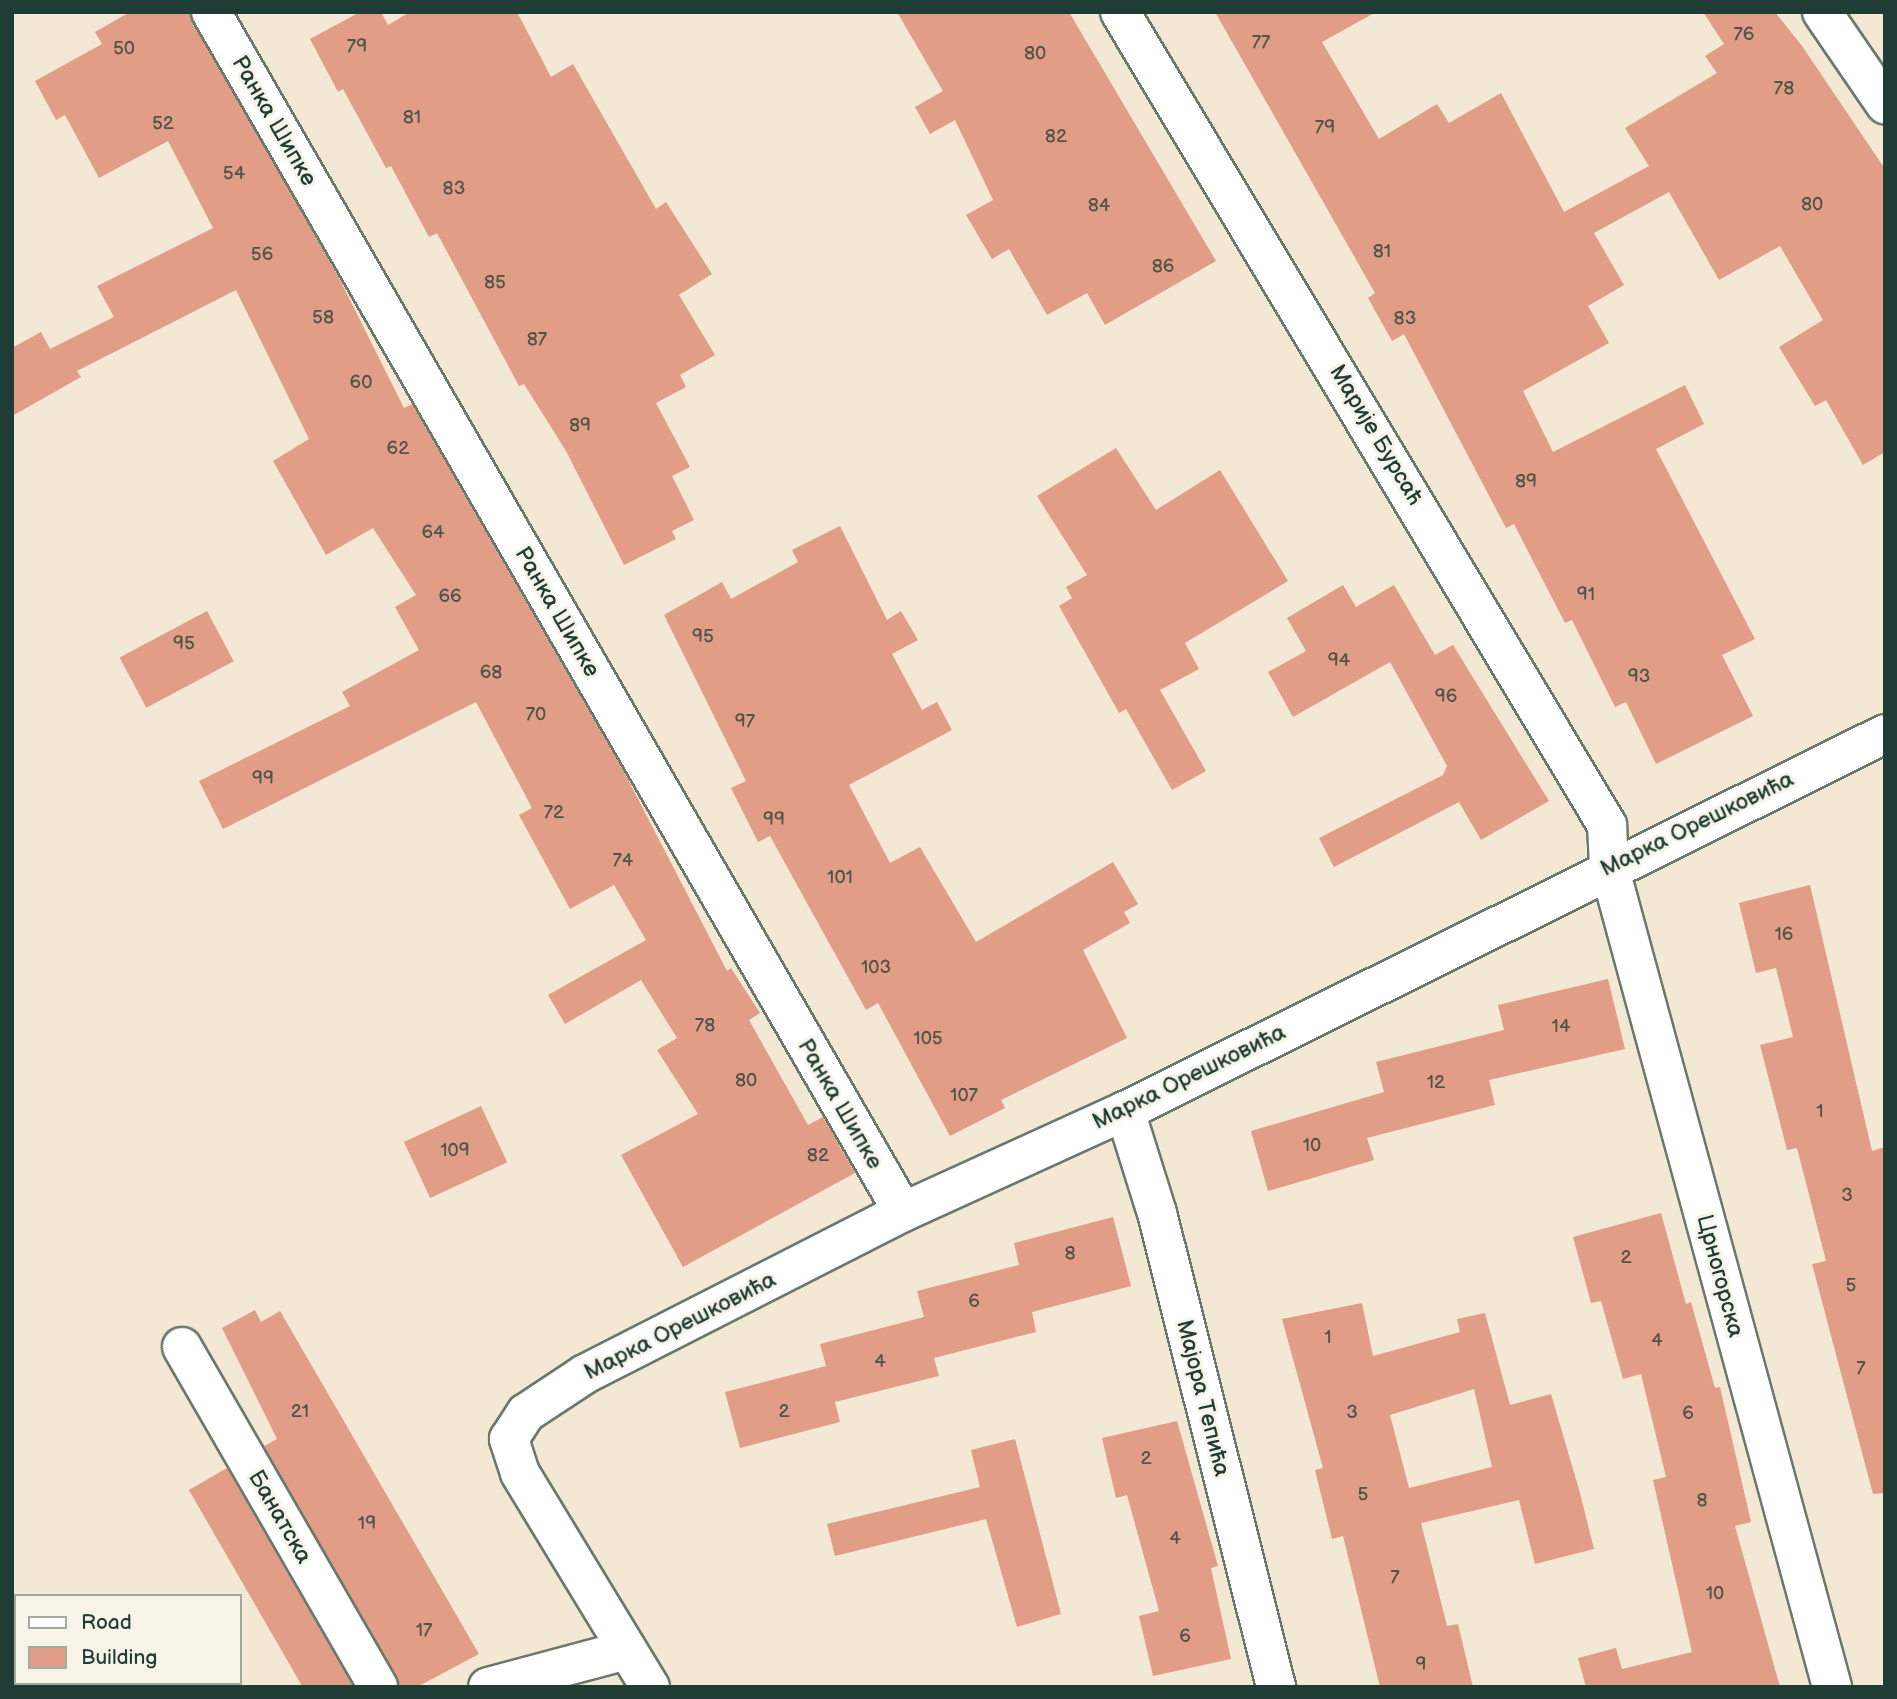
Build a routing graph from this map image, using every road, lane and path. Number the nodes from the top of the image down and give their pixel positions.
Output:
1 (211, 12) edge
2 (1120, 12) edge
3 (1822, 12) edge
4 (1885, 104) edge
5 (1885, 734) edge
6 (1609, 866) junction
7 (1125, 1111) junction
8 (903, 1212) junction
9 (182, 1347) dead end
10 (627, 1650) junction
11 (378, 1687) edge
12 (488, 1687) edge
13 (650, 1687) edge
14 (1276, 1687) edge
15 (1832, 1687) edge

1 - 8 street, Ранка Шипке
2 - 6 street, Марије Бурсаћ
3 - 4 street
5 - 6 street, Марка Орешковића
6 - 7 street, Марка Орешковића
6 - 15 street, Црногорска
7 - 8 street, Марка Орешковића
7 - 14 street, Мајора Тепића
8 - 10 street, Марка Орешковића
9 - 11 street, Банатска
10 - 12 street
10 - 13 street

